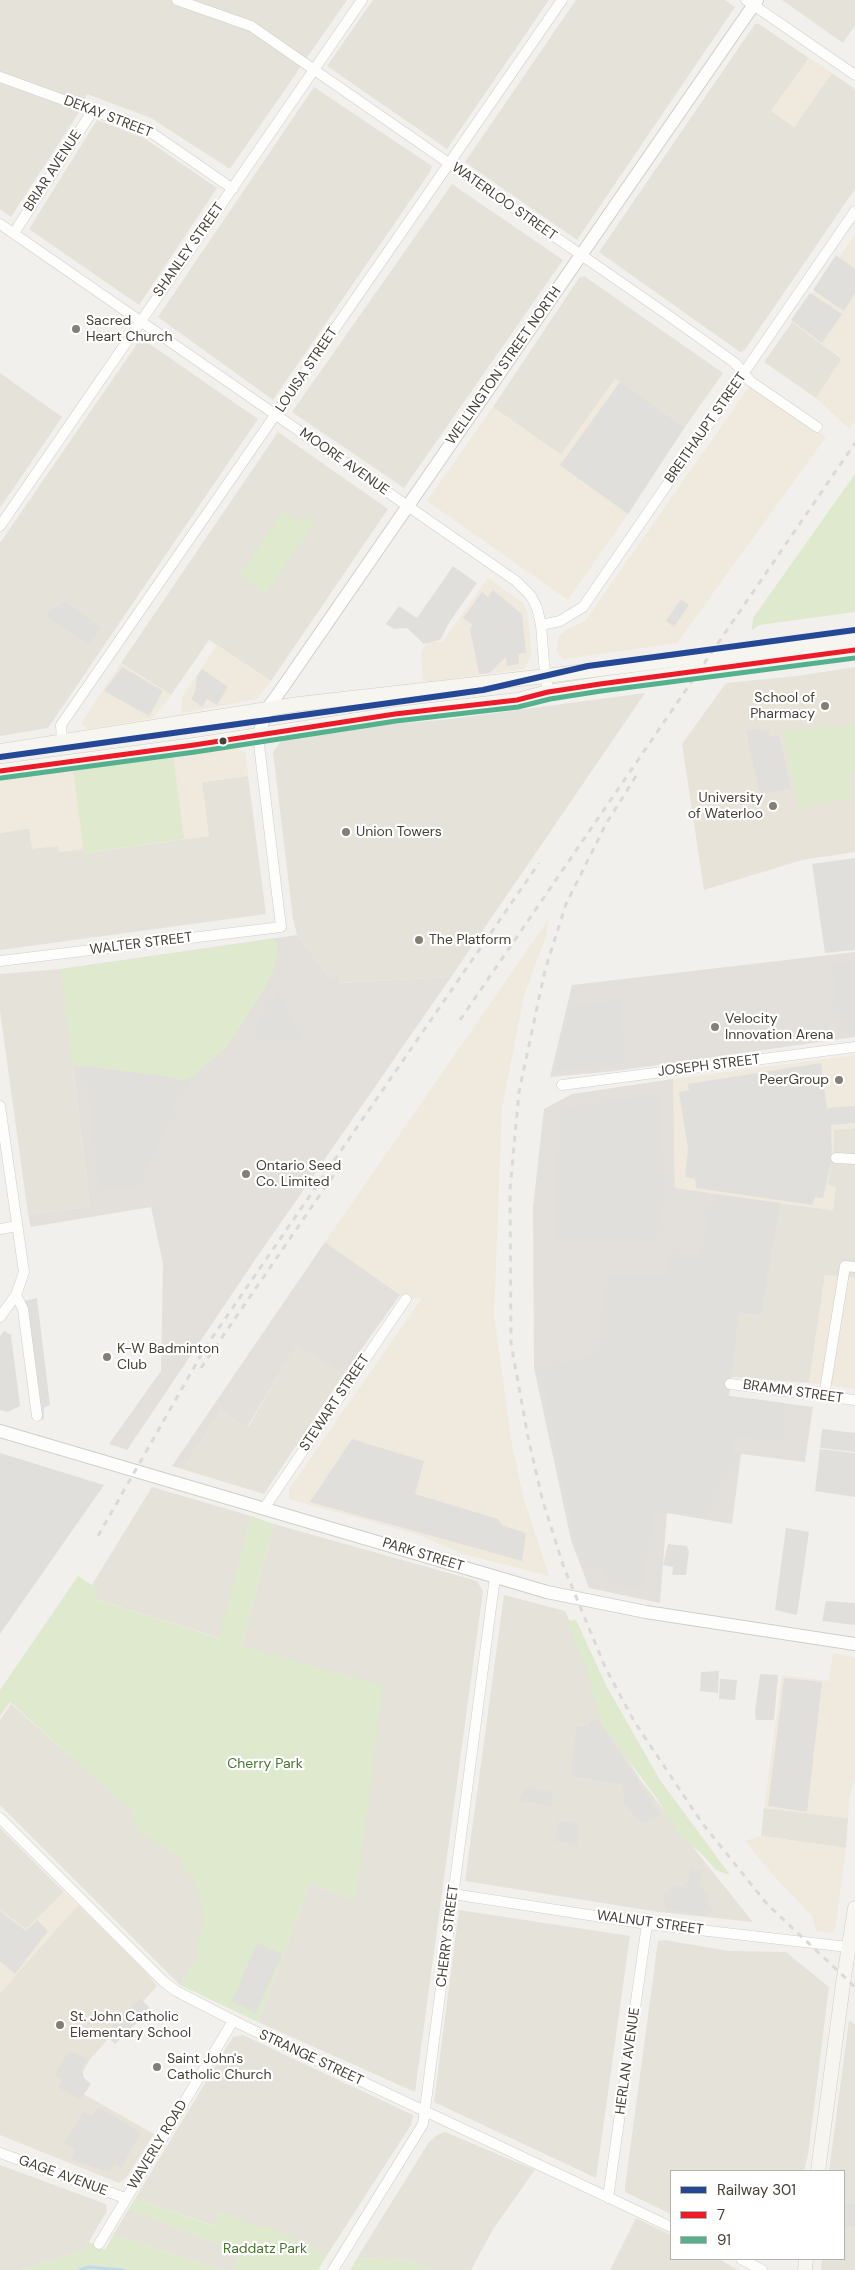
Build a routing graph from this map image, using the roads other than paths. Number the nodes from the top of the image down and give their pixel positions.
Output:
1 (177, 0) edge
2 (362, 0) edge
3 (562, 0) edge
4 (752, 2) edge
5 (314, 70) junction
6 (855, 75) edge
7 (0, 77) edge
8 (93, 110) junction
9 (448, 164) junction
10 (233, 189) junction
11 (855, 211) edge
12 (0, 224) edge
13 (14, 233) junction
14 (581, 256) junction
15 (140, 321) junction
16 (744, 373) junction
17 (277, 415) junction
18 (816, 427) dead end
19 (407, 505) junction
20 (0, 526) edge
21 (541, 625) junction
22 (855, 637) edge
23 (855, 650) edge
24 (546, 676) junction
25 (548, 692) junction
26 (268, 708) junction
27 (258, 736) junction
28 (62, 742) junction
29 (0, 751) edge
30 (0, 772) edge
31 (0, 961) edge
32 (855, 1047) edge
33 (562, 1085) dead end
34 (0, 1106) edge
35 (836, 1158) dead end
36 (855, 1159) edge
37 (17, 1226) junction
38 (0, 1229) edge
39 (855, 1267) edge
40 (16, 1295) junction
41 (406, 1299) dead end
42 (0, 1317) edge
43 (730, 1384) dead end
44 (824, 1396) junction
45 (855, 1400) edge
46 (37, 1416) dead end
47 (0, 1431) edge
48 (265, 1507) junction
49 (495, 1577) junction
50 (855, 1644) edge
51 (0, 1818) edge
52 (453, 1894) junction
53 (855, 1908) edge
54 (647, 1924) junction
55 (848, 1947) junction
56 (233, 2020) junction
57 (425, 2111) junction
58 (0, 2153) edge
59 (818, 2170) edge
60 (125, 2198) junction
61 (608, 2198) junction
62 (670, 2227) edge
63 (99, 2244) dead end
64 (743, 2260) edge
65 (333, 2270) edge
66 (762, 2270) edge

1 - 5 street, WATERLOO STREET
2 - 5 street, SHANLEY STREET
3 - 9 street, LOUISA STREET
4 - 6 street
4 - 14 street, WELLINGTON STREET NORTH
5 - 9 street, WATERLOO STREET
5 - 10 street, SHANLEY STREET
7 - 8 street, DEKAY STREET
8 - 10 street, DEKAY STREET
8 - 13 street, BRIAR AVENUE
9 - 14 street, WATERLOO STREET
9 - 17 street, LOUISA STREET
10 - 15 street, SHANLEY STREET
11 - 16 street, BREITHAUPT STREET
12 - 13 street, MOORE AVENUE
13 - 15 street, MOORE AVENUE
14 - 16 street, WATERLOO STREET
14 - 19 street, WELLINGTON STREET NORTH
15 - 17 street, MOORE AVENUE
15 - 20 street, SHANLEY STREET
16 - 18 street, WATERLOO STREET
16 - 21 street, BREITHAUPT STREET
17 - 19 street, MOORE AVENUE
17 - 28 street, LOUISA STREET
19 - 21 street, MOORE AVENUE
19 - 26 street, WELLINGTON STREET NORTH
21 - 24 street, MOORE AVENUE
22 - 24 main road
23 - 25 main road
24 - 25 street, MOORE AVENUE
24 - 26 main road
25 - 27 main road
26 - 27 street, WELLINGTON STREET NORTH
26 - 28 main road
27 - 30 main road
27 - 31 street, WALTER STREET
28 - 29 main road
32 - 33 street, JOSEPH STREET
34 - 37 street
35 - 36 street
37 - 38 street
37 - 40 street
39 - 44 street
40 - 42 street
40 - 46 street
41 - 48 street, STEWART STREET
43 - 44 street, BRAMM STREET
44 - 45 street, BRAMM STREET
47 - 48 street, PARK STREET
48 - 49 street, PARK STREET
49 - 50 street, PARK STREET
49 - 52 street, CHERRY STREET
51 - 56 street, STRANGE STREET
52 - 54 street, WALNUT STREET
52 - 57 street, CHERRY STREET
53 - 55 main road
54 - 55 street, WALNUT STREET
54 - 61 street, HERLAN AVENUE
55 - 59 main road
56 - 57 street, STRANGE STREET
56 - 60 street, WAVERLY ROAD
57 - 61 street, STRANGE STREET
57 - 65 street, CHERRY STREET
58 - 60 street, GAGE AVENUE
60 - 63 street, WAVERLY ROAD
61 - 62 street, STRANGE STREET
64 - 66 street

